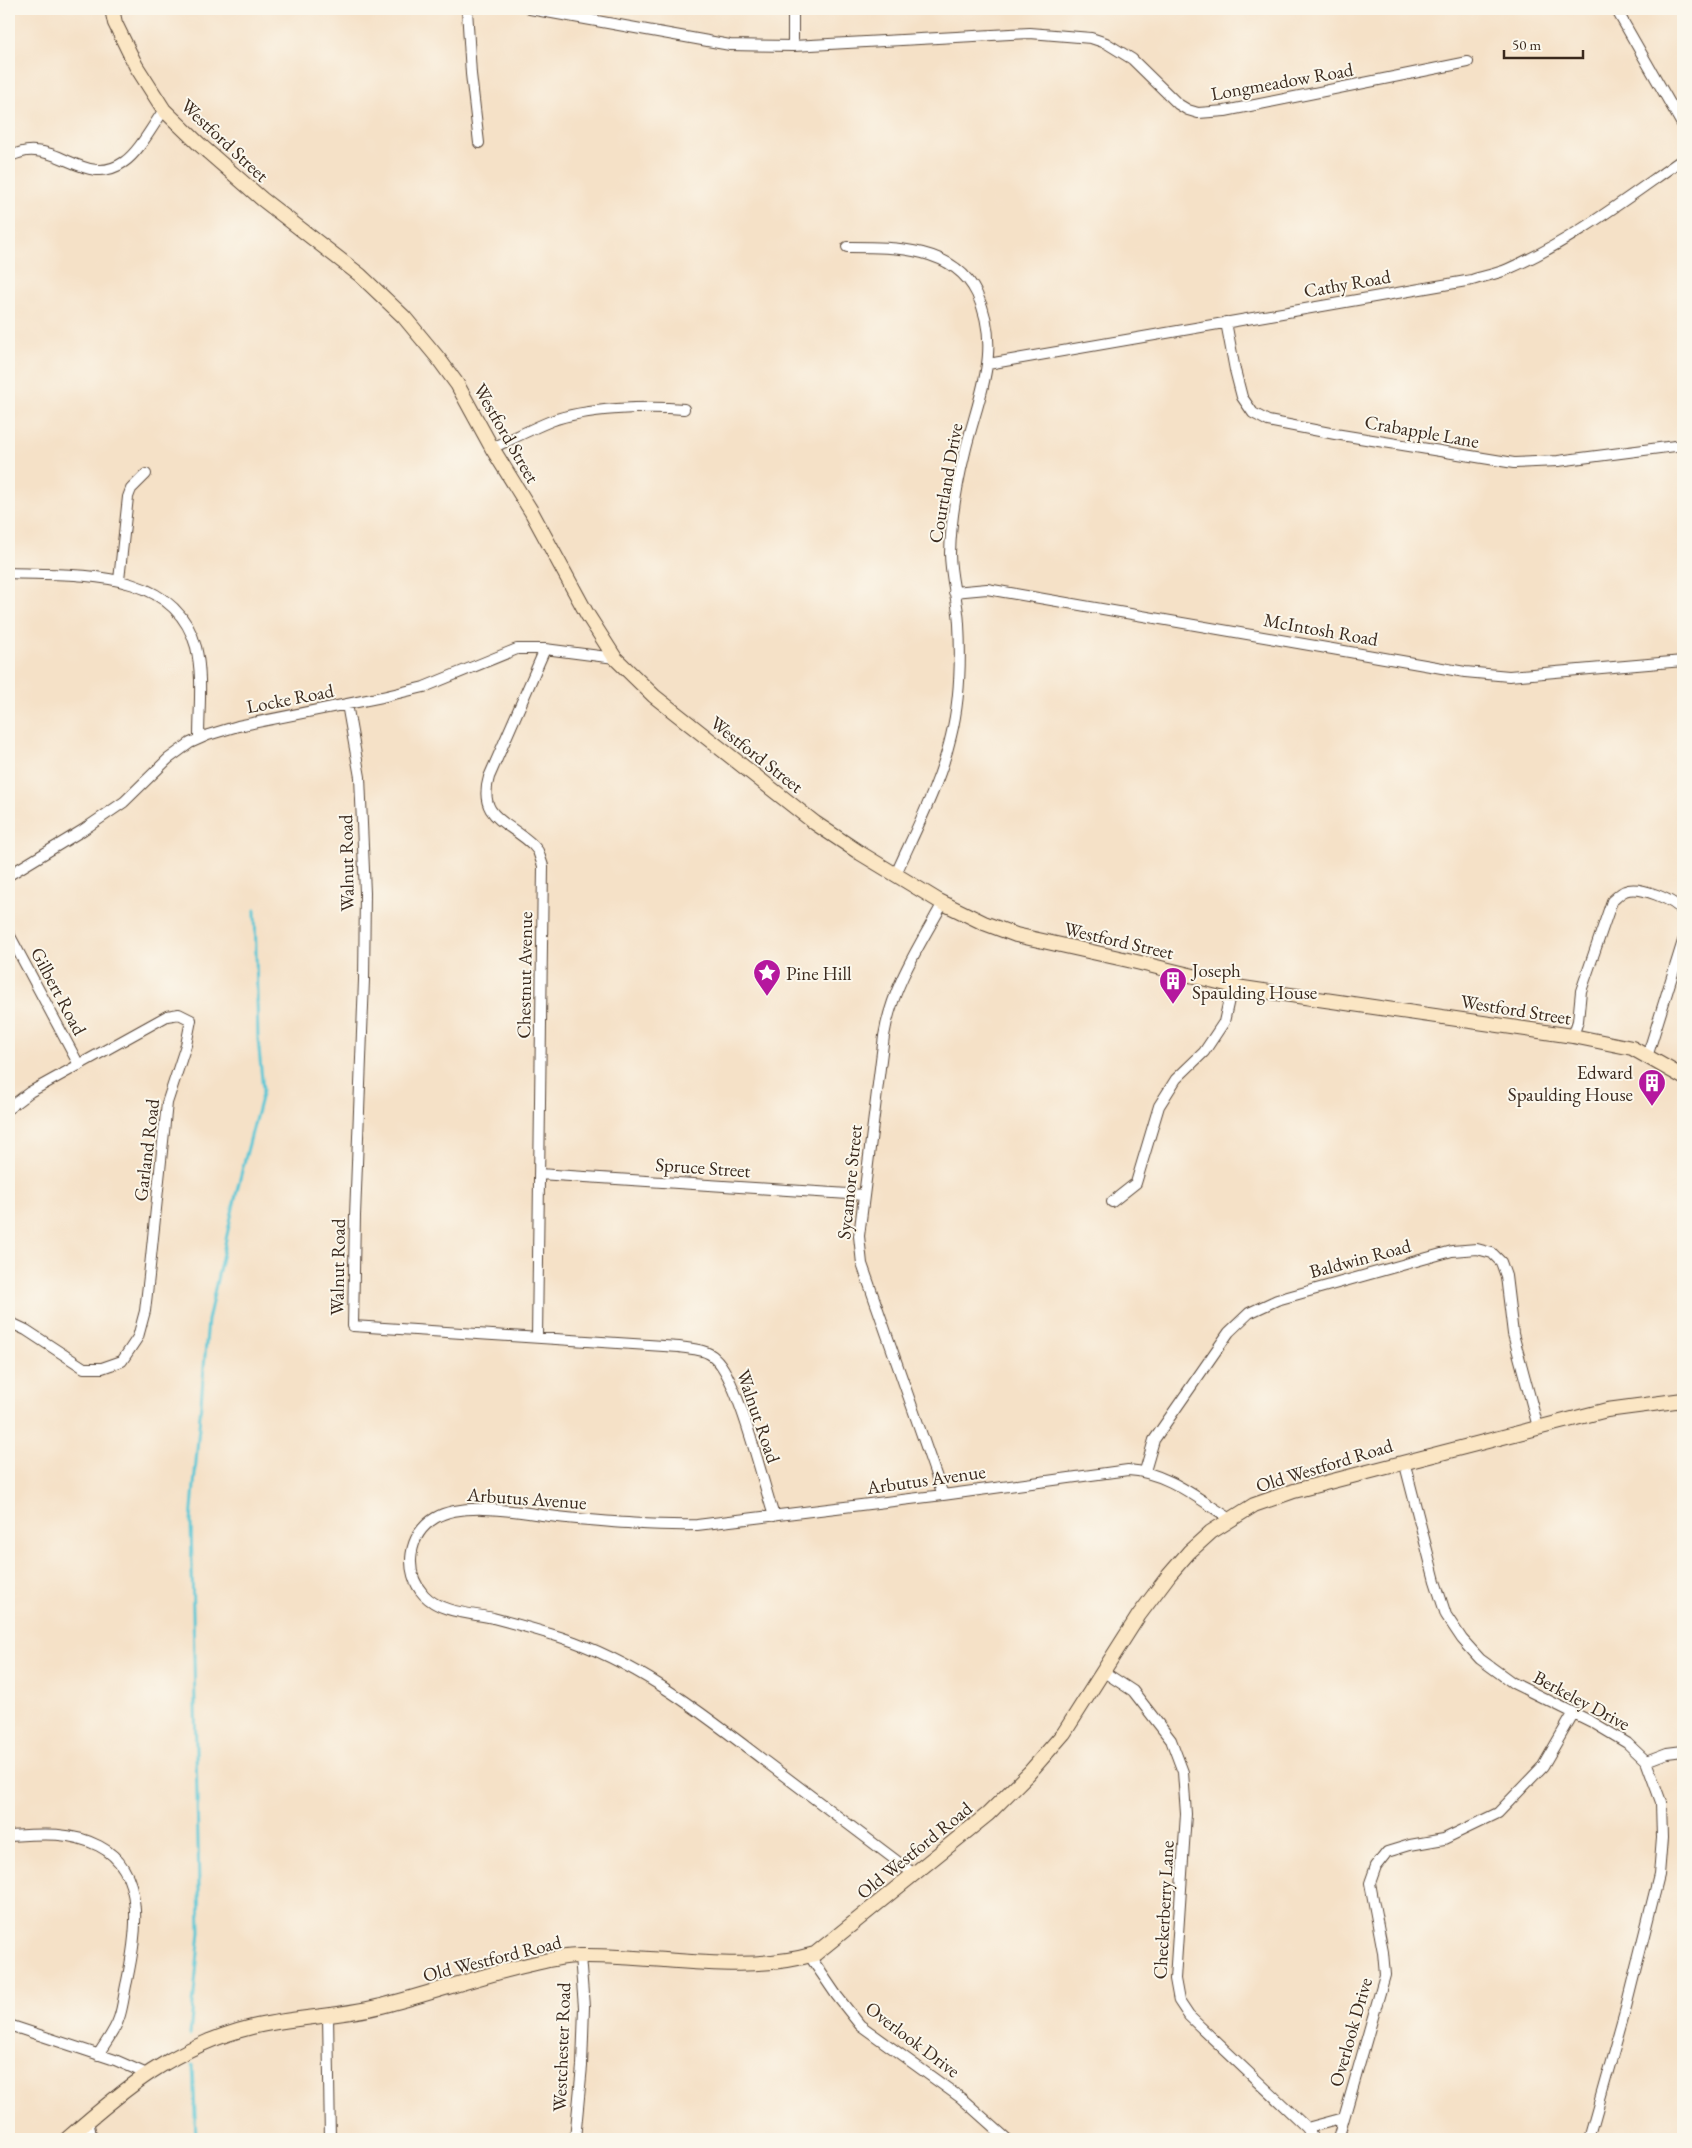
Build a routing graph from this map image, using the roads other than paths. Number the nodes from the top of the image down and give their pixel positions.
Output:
1 (112, 9) edge
2 (467, 9) edge
3 (530, 9) edge
4 (793, 9) edge
5 (1616, 9) edge
6 (793, 46) junction
7 (1468, 62) dead end
8 (164, 110) junction
9 (1683, 126) edge
10 (479, 143) dead end
11 (9, 157) edge
12 (1683, 159) edge
13 (847, 247) dead end
14 (1226, 322) junction
15 (988, 364) junction
16 (684, 409) dead end
17 (1683, 445) edge
18 (492, 448) junction
19 (146, 474) dead end
20 (9, 573) edge
21 (119, 580) junction
22 (954, 592) junction
23 (545, 649) junction
24 (615, 658) junction
25 (1683, 662) edge
26 (347, 704) junction
27 (199, 738) junction
28 (9, 875) edge
29 (895, 876) junction
30 (942, 903) junction
31 (1683, 912) edge
32 (9, 934) edge
33 (1683, 941) edge
34 (1232, 986) junction
35 (1573, 1036) junction
36 (1647, 1057) junction
37 (79, 1065) junction
38 (1683, 1077) edge
39 (9, 1108) edge
40 (539, 1174) junction
41 (864, 1195) junction
42 (1112, 1202) dead end
43 (9, 1322) edge
44 (537, 1338) junction
45 (1683, 1400) edge
46 (1538, 1427) junction
47 (1404, 1461) junction
48 (1145, 1471) junction
49 (943, 1495) junction
50 (774, 1516) junction
51 (1231, 1519) junction
52 (1104, 1672) junction
53 (1573, 1714) junction
54 (1683, 1751) edge
55 (1646, 1761) junction
56 (9, 1836) edge
57 (914, 1874) junction
58 (809, 1955) junction
59 (580, 1956) junction
60 (328, 2015) junction
61 (9, 2025) edge
62 (98, 2055) junction
63 (147, 2074) junction
64 (1344, 2118) junction
65 (88, 2121) junction
66 (1307, 2128) junction
67 (67, 2139) edge
68 (92, 2139) edge
69 (330, 2139) edge
70 (575, 2139) edge
71 (1007, 2139) edge
72 (1313, 2139) edge
73 (1338, 2139) edge
74 (1589, 2139) edge

1 - 8 main road, Westford Street
2 - 10 street
3 - 6 street, Longmeadow Road
4 - 6 street
5 - 9 street
6 - 7 street, Longmeadow Road
8 - 11 street
8 - 18 main road, Westford Street
12 - 14 street, Cathy Road
13 - 15 street, Courtland Drive
14 - 15 street, Cathy Road
14 - 17 street, Crabapple Lane
15 - 22 street, Courtland Drive
16 - 18 street
18 - 24 main road, Westford Street
19 - 21 street
20 - 21 street
21 - 27 street
22 - 25 street, McIntosh Road
22 - 29 street, Courtland Drive
23 - 24 street, Locke Road
23 - 26 street, Locke Road
23 - 40 street, Chestnut Avenue
24 - 29 main road, Westford Street
26 - 27 street, Locke Road
26 - 44 street, Walnut Road
27 - 28 street, Locke Road
29 - 30 main road, Westford Street
30 - 34 main road, Westford Street
30 - 41 street, Sycamore Street
31 - 35 street
32 - 37 street, Gilbert Road
33 - 36 street
34 - 35 main road, Westford Street
34 - 42 street
35 - 36 main road, Westford Street
36 - 38 main road, Westford Street
37 - 39 street, Garland Road
37 - 43 street, Garland Road
40 - 41 street, Spruce Street
40 - 44 street, Chestnut Avenue
41 - 49 street, Sycamore Street
44 - 50 street, Walnut Road
45 - 46 main road, Old Westford Road
46 - 47 main road, Old Westford Road
46 - 48 street, Baldwin Road
47 - 51 main road, Old Westford Road
47 - 53 street, Berkeley Drive
48 - 49 street, Arbutus Avenue
48 - 51 street, Arbutus Avenue
49 - 50 street, Arbutus Avenue
50 - 57 street, Arbutus Avenue
51 - 52 main road, Old Westford Road
52 - 57 main road, Old Westford Road
52 - 66 street, Checkerberry Lane
53 - 55 street, Berkeley Drive
53 - 64 street, Overlook Drive
54 - 55 street
55 - 74 street, Berkeley Drive
56 - 62 street
57 - 58 main road, Old Westford Road
58 - 59 main road, Old Westford Road
58 - 71 street, Overlook Drive
59 - 60 main road, Old Westford Road
59 - 70 street, Westchester Road
60 - 63 main road, Old Westford Road
60 - 69 street
61 - 62 street
62 - 63 street
63 - 65 main road, Old Westford Road
64 - 66 street
64 - 73 street, Overlook Drive
65 - 67 main road, Old Westford Road
65 - 68 street
66 - 72 street, Checkerberry Lane

